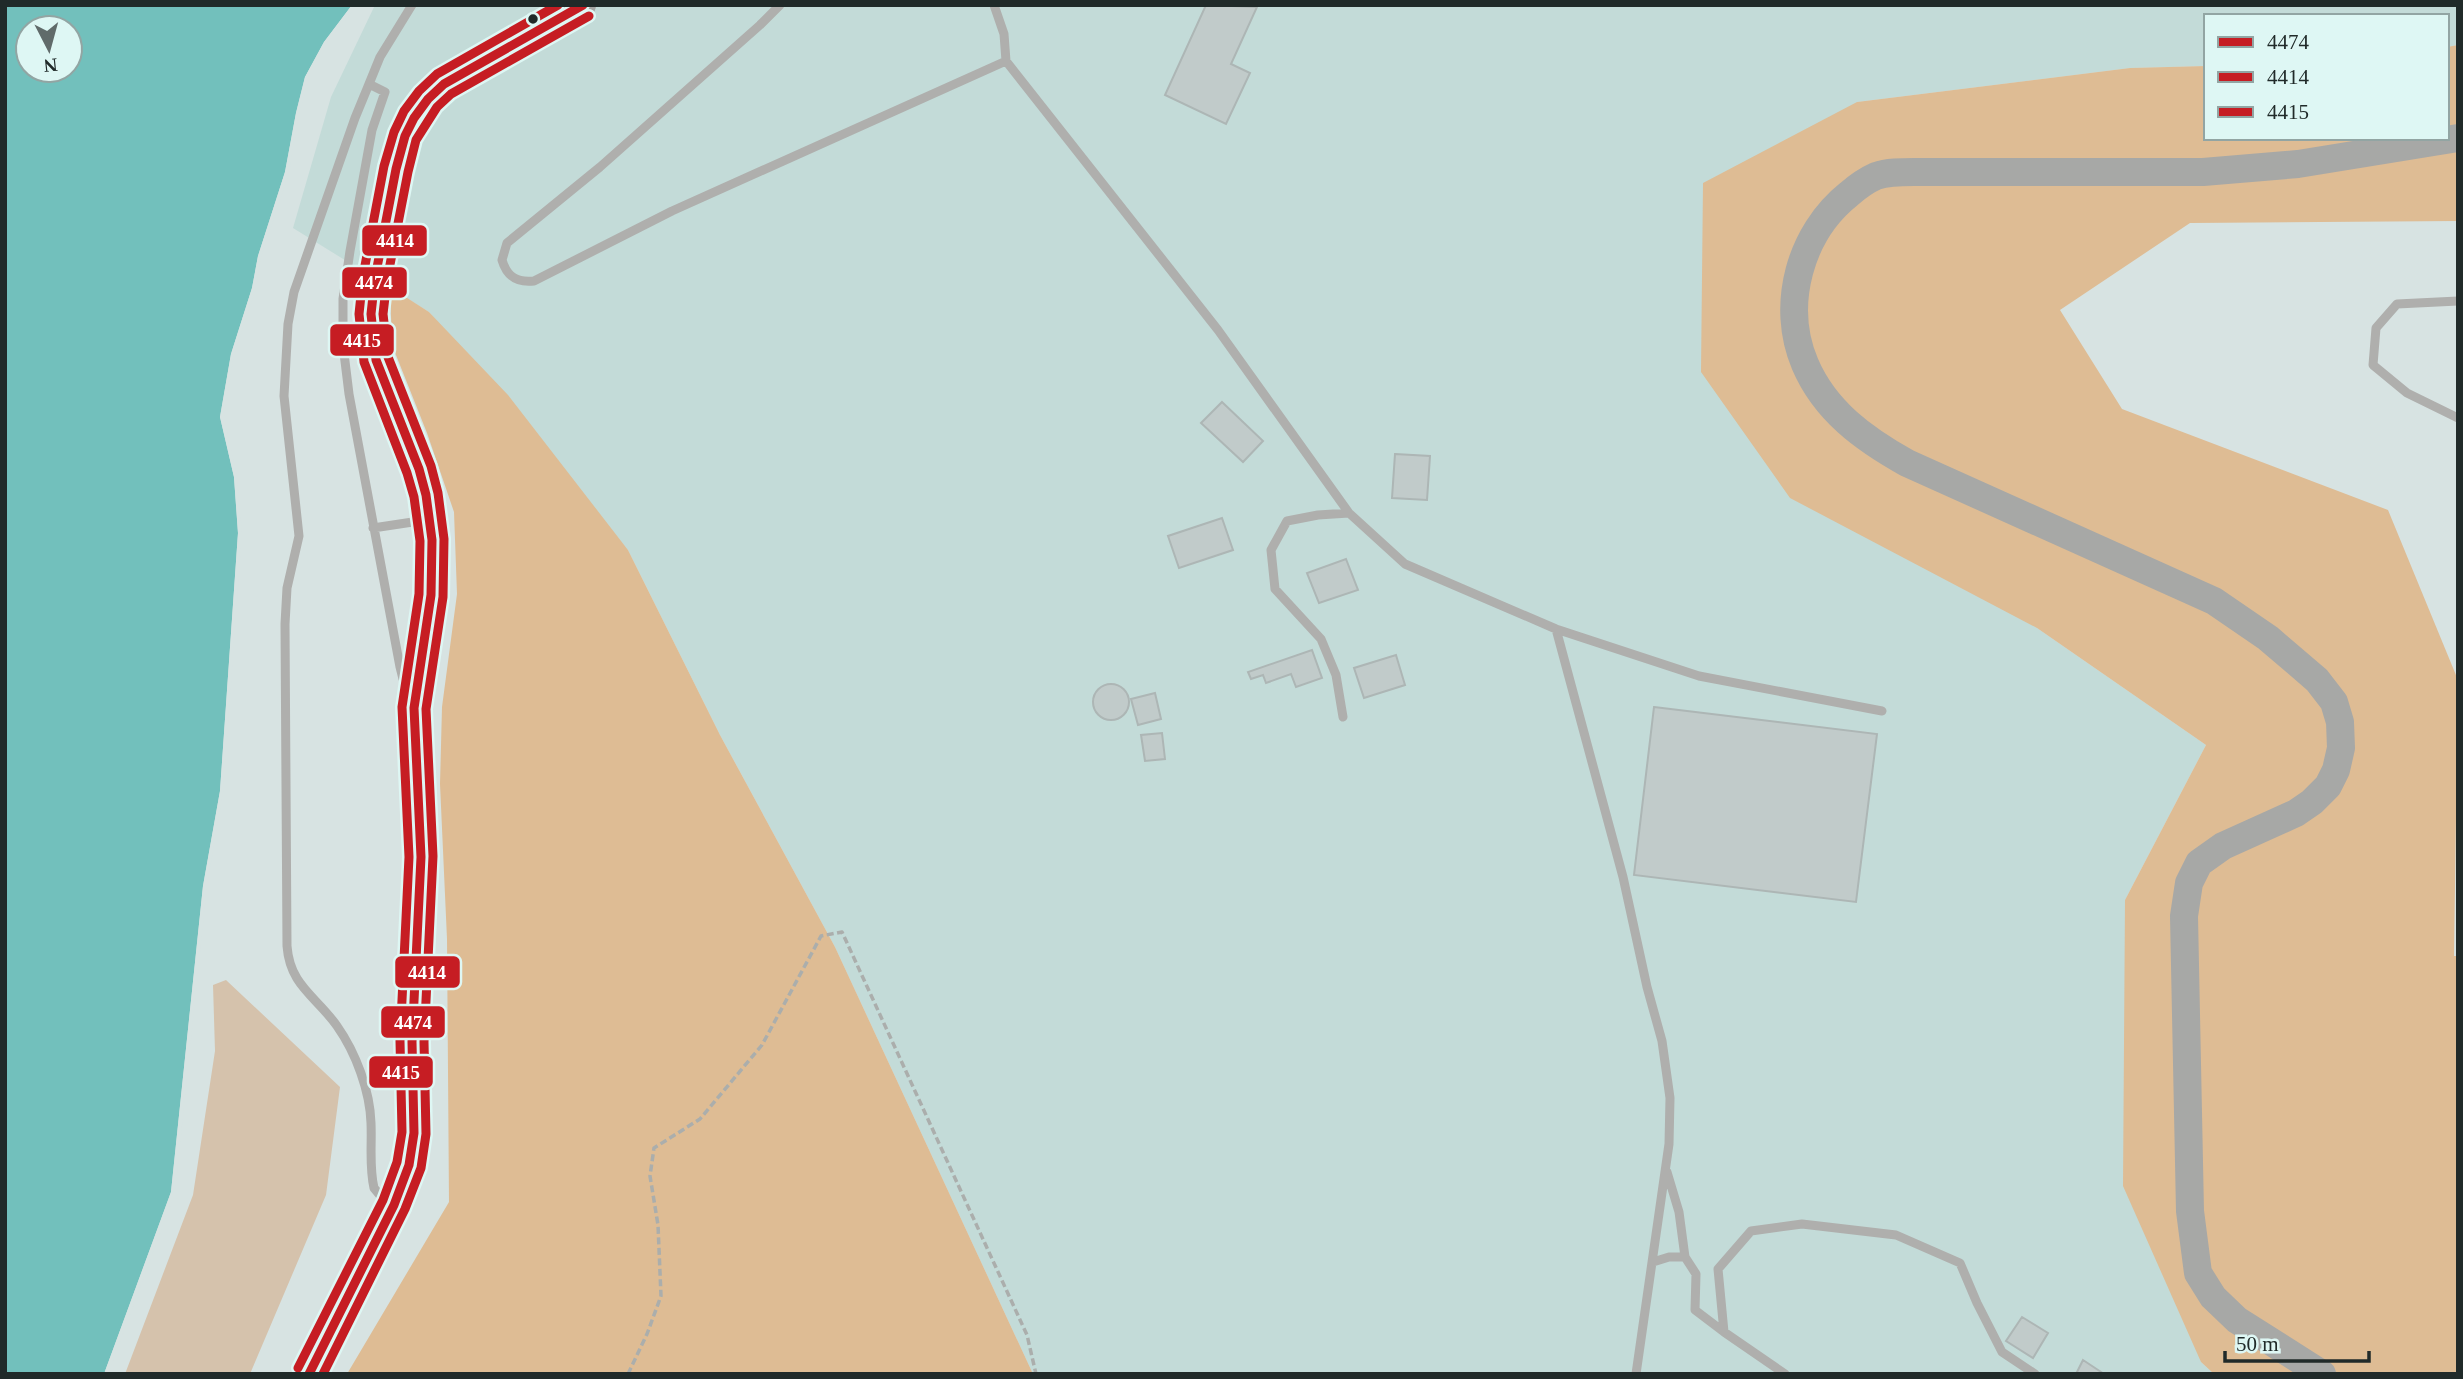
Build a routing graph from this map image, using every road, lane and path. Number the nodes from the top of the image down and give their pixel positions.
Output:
1 (412, 5) edge
2 (583, 5) edge
3 (994, 5) edge
4 (780, 6) edge
5 (1006, 61) junction
6 (369, 84) junction
7 (2446, 140) edge
8 (2458, 301) edge
9 (2458, 418) edge
10 (1349, 513) junction
11 (430, 519) junction
12 (373, 528) junction
13 (1556, 629) junction
14 (416, 694) junction
15 (1882, 711) dead end
16 (1343, 717) dead end
17 (1666, 1170) junction
18 (394, 1205) junction
19 (1685, 1257) junction
20 (1653, 1262) junction
21 (1724, 1332) junction
22 (309, 1374) edge
23 (628, 1374) edge
24 (1036, 1374) edge
25 (1636, 1374) edge
26 (1785, 1374) edge
27 (2035, 1374) edge
28 (2322, 1374) edge

1 - 6 lane
2 - 11 main road
3 - 5 lane
4 - 5 lane
5 - 10 lane
6 - 12 lane
6 - 18 lane
7 - 28 main road
8 - 9 lane
10 - 13 lane
10 - 16 lane
11 - 12 lane
11 - 14 main road
12 - 14 lane
13 - 15 lane
13 - 17 lane
14 - 18 main road
17 - 19 lane
17 - 20 lane
18 - 22 main road
19 - 20 lane
19 - 21 lane
20 - 25 lane
21 - 26 lane
21 - 27 lane
23 - 24 path

